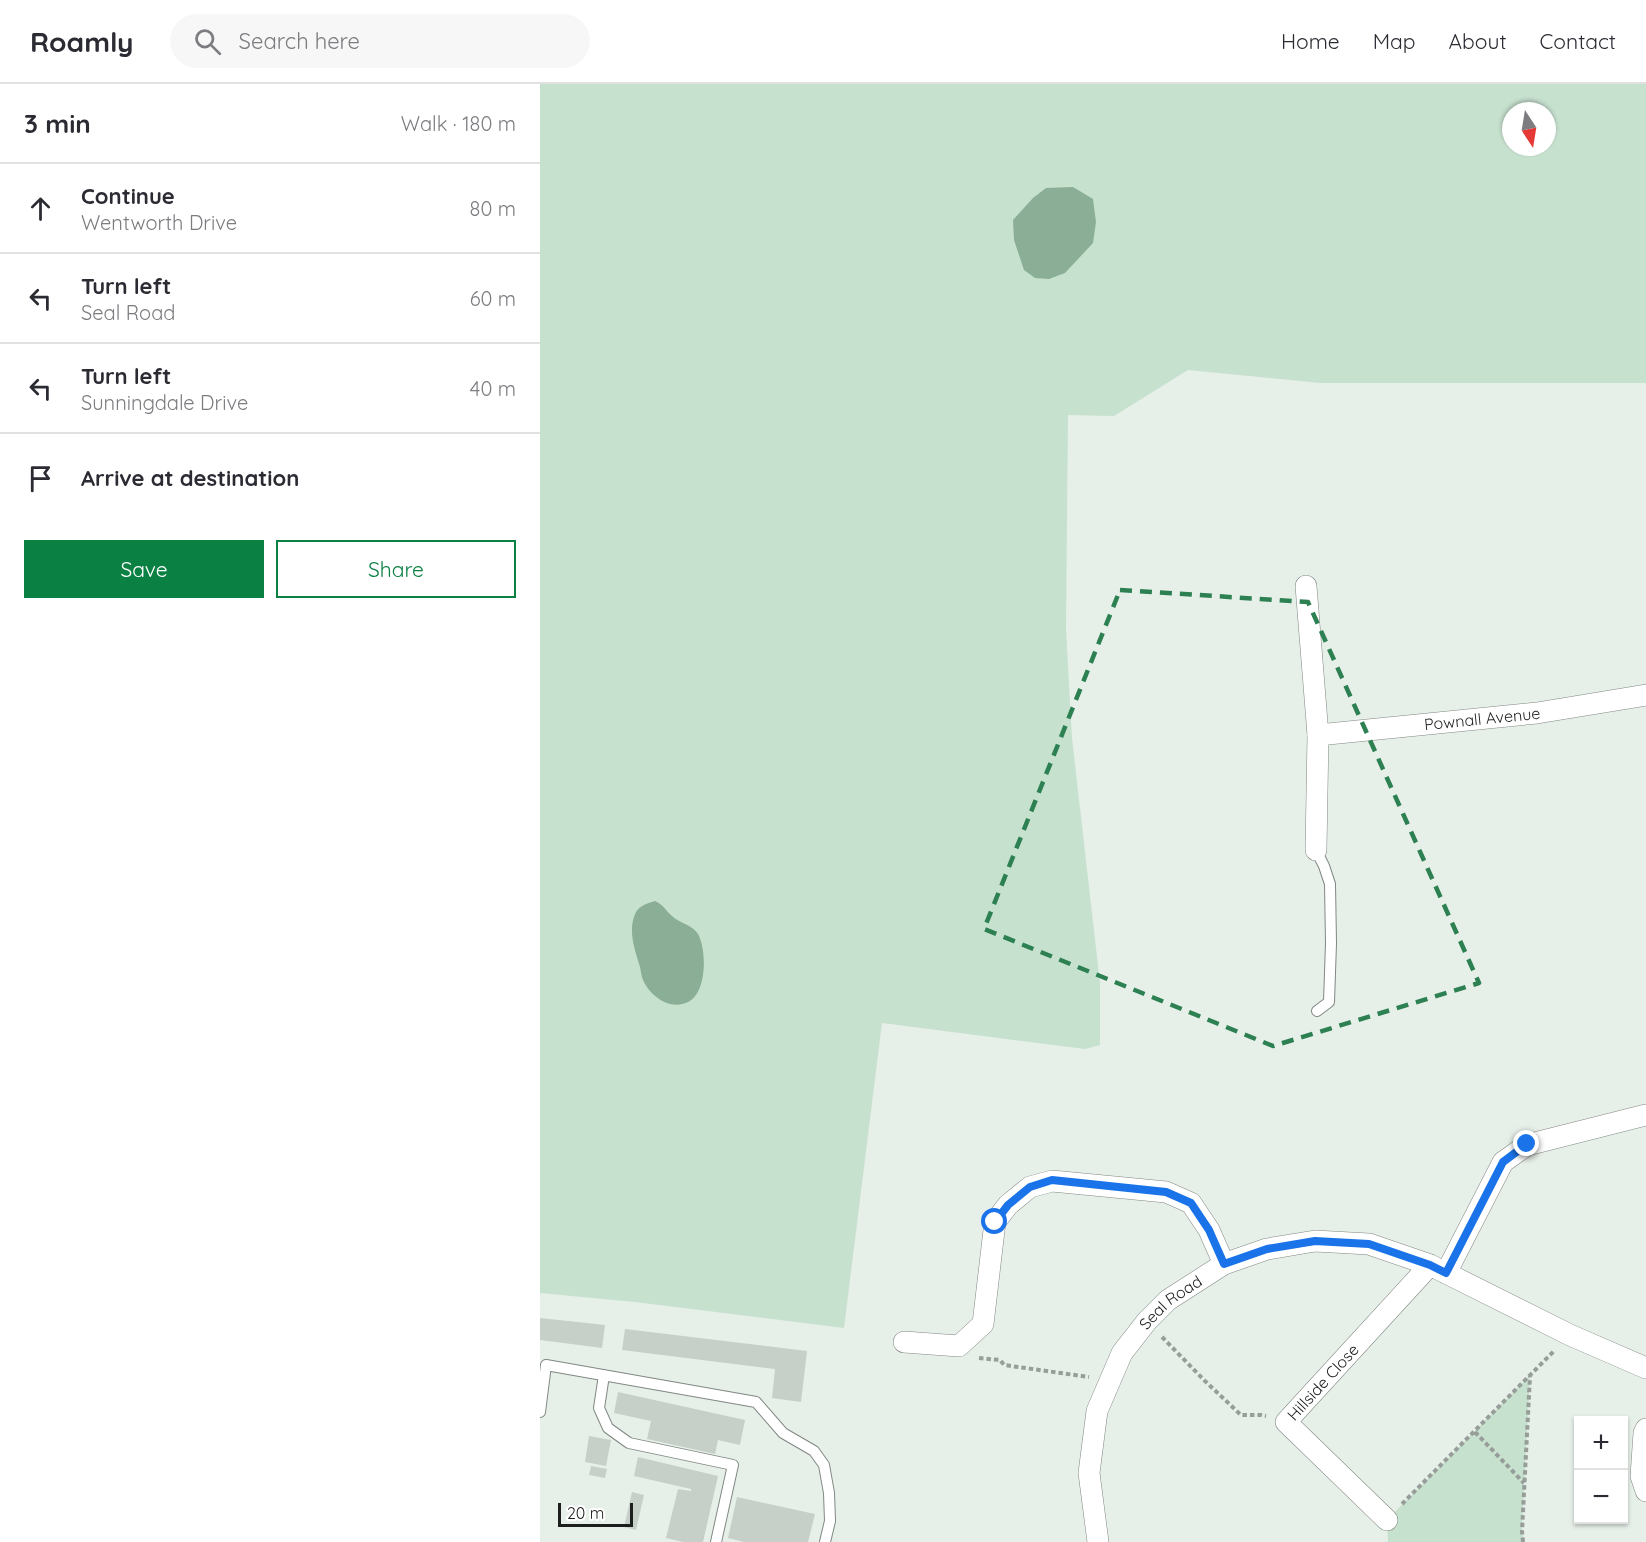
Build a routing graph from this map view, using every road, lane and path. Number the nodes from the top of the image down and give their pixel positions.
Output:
1 (1306, 586) dead end
2 (1646, 695) edge
3 (1318, 735) junction
4 (1316, 850) joint
5 (1317, 1011) dead end
6 (1646, 1115) edge
7 (1224, 1264) junction
8 (1438, 1269) junction
9 (1147, 1321) junction
10 (1570, 1335) junction
11 (904, 1342) dead end
12 (959, 1346) junction
13 (1646, 1368) edge
14 (604, 1375) junction
15 (1530, 1375) junction
16 (1110, 1380) junction
17 (540, 1412) edge
18 (1286, 1422) junction
19 (1646, 1429) edge
20 (1475, 1431) junction
21 (1525, 1484) junction
22 (1646, 1491) edge
23 (1387, 1520) joint
24 (716, 1542) edge
25 (825, 1542) edge
26 (1098, 1542) edge
27 (1523, 1542) edge

1 - 3 street
2 - 3 street, Pownall Avenue
3 - 4 street
4 - 5 lane
6 - 8 street, Hillside Close
7 - 8 street, Seal Road
7 - 9 street, Seal Road
7 - 12 street
8 - 10 street, Seal Road
8 - 18 street, Hillside Close
9 - 16 street, Seal Road
9 - 18 path
10 - 13 street, Seal Road
10 - 15 path
11 - 12 street
12 - 16 path
14 - 17 lane
14 - 24 lane
14 - 25 lane
15 - 20 path
15 - 21 path
16 - 26 street, Seal Road
18 - 23 street, Hillside Close
19 - 22 street
20 - 21 path
20 - 23 path
21 - 27 path

